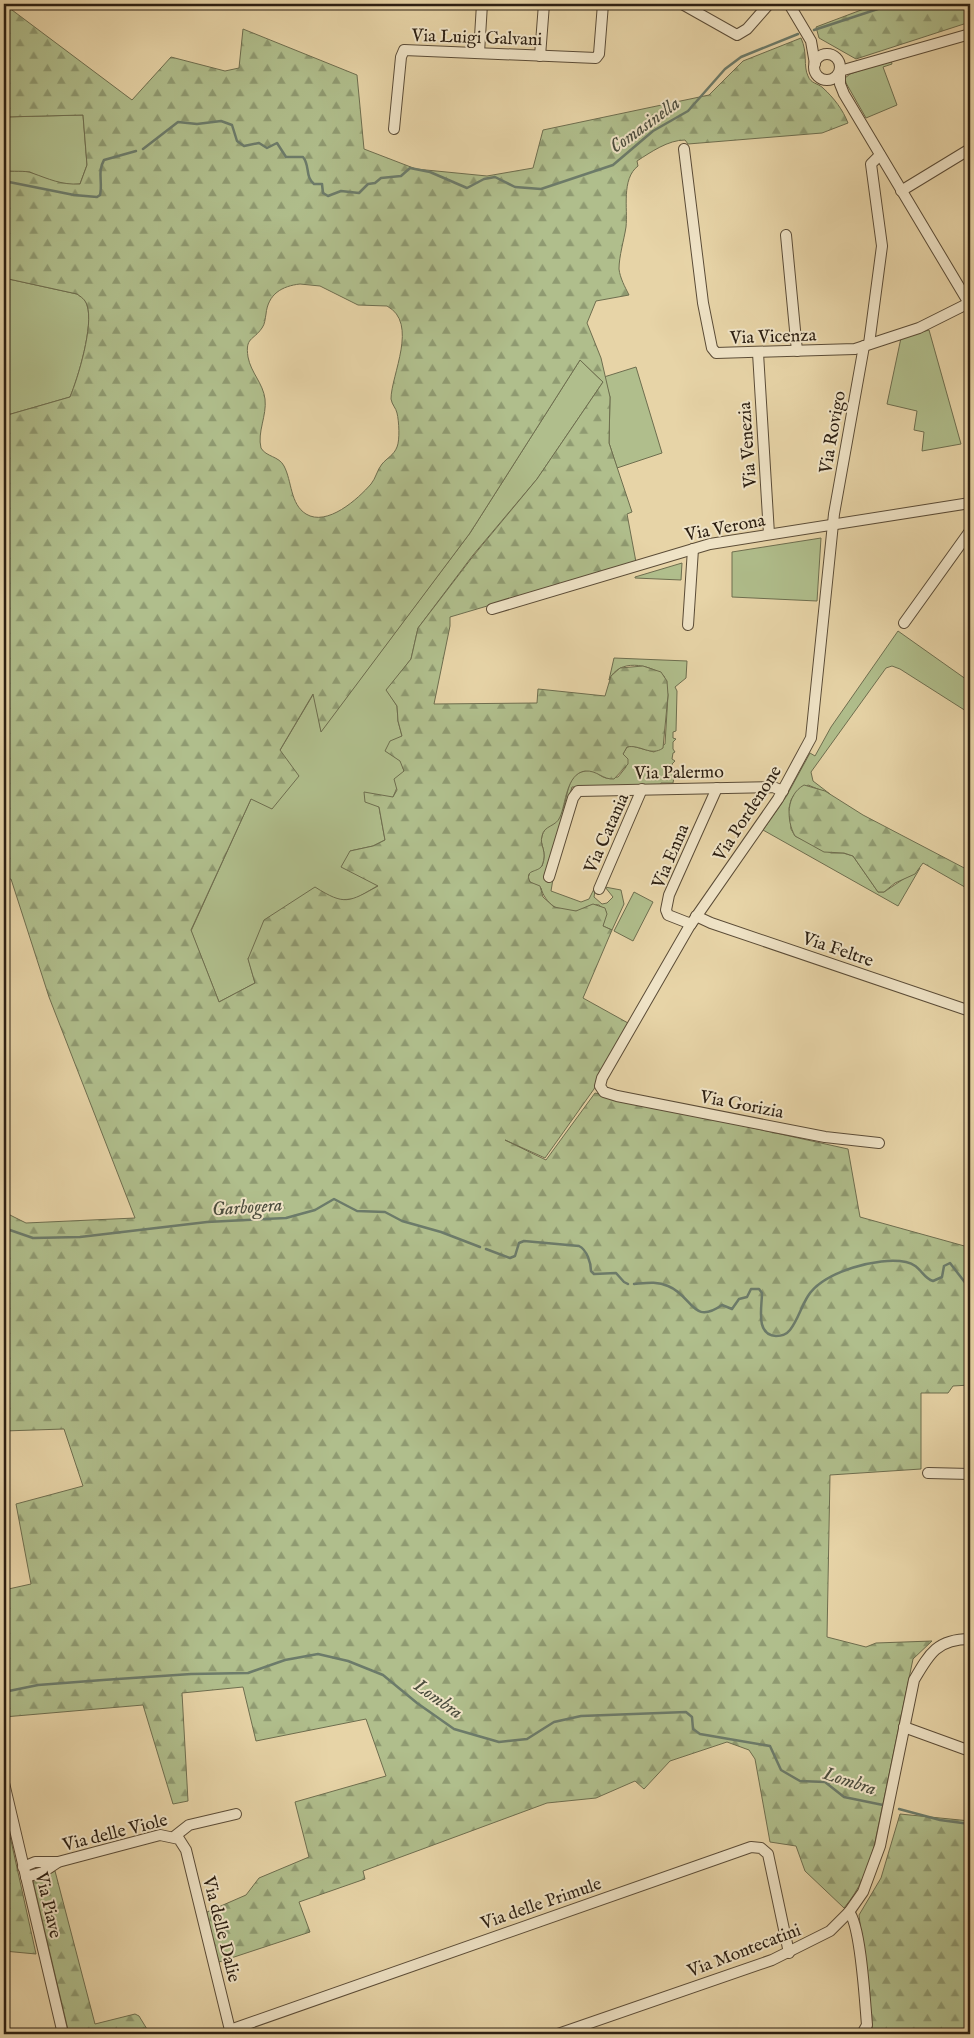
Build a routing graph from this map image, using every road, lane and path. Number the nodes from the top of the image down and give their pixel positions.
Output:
1 (482, 4) edge
2 (544, 4) edge
3 (603, 4) edge
4 (682, 4) edge
5 (774, 4) edge
6 (790, 4) edge
7 (766, 8) edge
8 (970, 34) edge
9 (811, 40) junction
10 (479, 53) junction
11 (540, 56) junction
12 (833, 57) junction
13 (815, 64) junction
14 (858, 66) junction
15 (840, 71) junction
16 (824, 80) junction
17 (844, 94) junction
18 (394, 129) dead end
19 (684, 149) dead end
20 (970, 149) edge
21 (880, 155) junction
22 (901, 191) junction
23 (786, 235) dead end
24 (970, 304) edge
25 (867, 345) junction
26 (797, 351) junction
27 (758, 353) junction
28 (970, 503) edge
29 (833, 524) junction
30 (970, 531) edge
31 (769, 534) junction
32 (693, 549) junction
33 (492, 609) dead end
34 (904, 623) dead end
35 (688, 626) dead end
36 (717, 788) junction
37 (642, 789) junction
38 (783, 791) junction
39 (549, 877) dead end
40 (599, 889) dead end
41 (694, 920) junction
42 (970, 1011) edge
43 (601, 1088) joint
44 (879, 1143) dead end
45 (928, 1473) dead end
46 (970, 1474) edge
47 (970, 1639) edge
48 (904, 1727) junction
49 (970, 1751) edge
50 (4, 1783) edge
51 (236, 1814) dead end
52 (175, 1836) junction
53 (58, 1862) junction
54 (23, 1867) junction
55 (26, 1878) junction
56 (849, 1912) junction
57 (789, 1953) junction
58 (230, 2032) edge
59 (63, 2034) edge
60 (558, 2034) edge
61 (862, 2034) edge

1 - 10 street
2 - 11 street
3 - 11 street, Via Luigi Galvani
4 - 7 street
5 - 7 street
6 - 9 street
8 - 14 street
9 - 12 street
9 - 13 street
10 - 11 street, Via Luigi Galvani
10 - 18 street, Via Luigi Galvani
12 - 13 street
12 - 14 street
12 - 15 street
13 - 16 street
14 - 15 street
15 - 16 street
15 - 17 street
16 - 17 street
17 - 21 street
19 - 27 street, Via Vicenza
20 - 22 street
21 - 22 street
21 - 25 street, Via Rovigo
22 - 24 street
23 - 26 street
24 - 25 street, Via Vicenza
25 - 26 street, Via Vicenza
25 - 29 street, Via Rovigo
26 - 27 street, Via Vicenza
27 - 31 street, Via Venezia
28 - 29 street, Via Verona
29 - 31 street, Via Verona
29 - 38 street, Via Pordenone
30 - 34 street
31 - 32 street, Via Verona
32 - 33 street, Via Verona
32 - 35 street
36 - 37 street, Via Palermo
36 - 38 street, Via Palermo
36 - 41 street, Via Enna
37 - 39 street, Via Palermo
37 - 40 street, Via Catania
38 - 41 street, Via Pordenone
41 - 42 street, Via Feltre
41 - 43 street, Via Pordenone
43 - 44 street, Via Gorizia
45 - 46 street
47 - 48 street, Via Montecatini
48 - 49 street
48 - 56 street, Via Montecatini
50 - 54 street, Via Piave
51 - 52 street, Via delle Viole
52 - 53 street, Via delle Viole
52 - 58 street, Via delle Dalie
53 - 54 street, Via delle Viole
53 - 55 street, Via delle Viole
54 - 55 street, Via Piave
55 - 59 street, Via Piave
56 - 57 street, Via Montecatini
56 - 61 street
57 - 58 street, Via delle Primule
57 - 60 street, Via Montecatini

